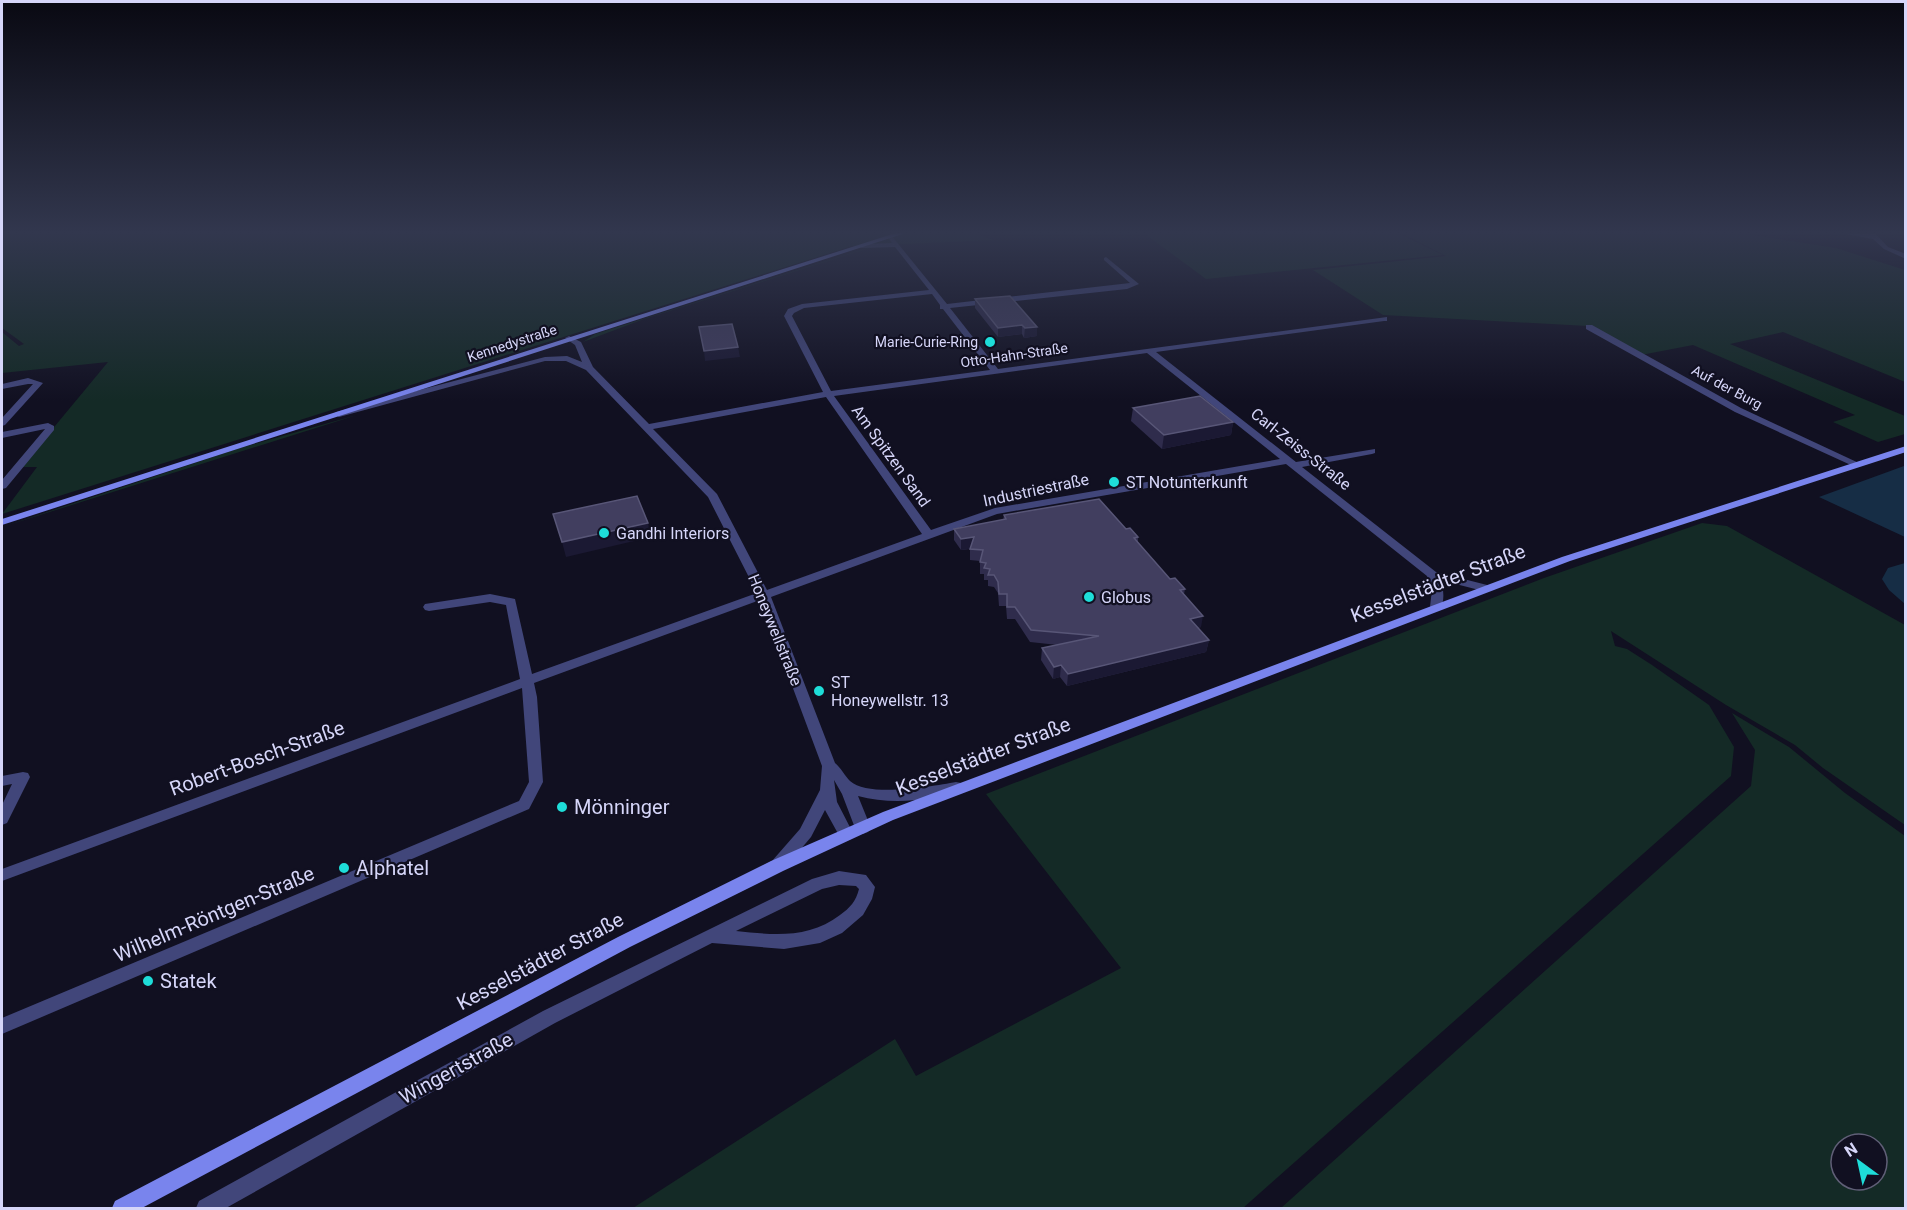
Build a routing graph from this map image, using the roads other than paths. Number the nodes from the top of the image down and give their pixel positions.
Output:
1 (731, 287) edge
2 (929, 287) edge
3 (1120, 287) edge
4 (932, 292) junction
5 (943, 307) junction
6 (1384, 319) dead end
7 (1589, 327) dead end
8 (569, 339) junction
9 (556, 343) junction
10 (1148, 350) junction
11 (579, 362) junction
12 (589, 368) junction
13 (995, 371) junction
14 (2, 386) edge
15 (828, 394) junction
16 (329, 416) junction
17 (2, 423) edge
18 (648, 427) junction
19 (2, 435) edge
20 (1905, 448) edge
21 (1372, 451) dead end
22 (1292, 463) junction
23 (1856, 464) junction
24 (2, 486) edge
25 (2, 522) edge
26 (929, 535) junction
27 (1432, 574) junction
28 (1487, 588) junction
29 (764, 595) junction
30 (429, 606) dead end
31 (1436, 608) junction
32 (526, 680) junction
33 (829, 766) junction
34 (2, 781) edge
35 (846, 786) junction
36 (963, 786) junction
37 (825, 794) junction
38 (2, 819) edge
39 (863, 828) junction
40 (846, 835) junction
41 (777, 866) junction
42 (2, 875) edge
43 (710, 936) junction
44 (2, 1026) edge
45 (122, 1209) edge
46 (206, 1209) edge

1 - 8 main road, Kennedystraße
2 - 4 street
3 - 5 street
4 - 5 street
4 - 15 street
5 - 13 street
6 - 10 street, Otto-Hahn-Straße
7 - 23 street, Auf der Burg
8 - 9 main road, Kennedystraße
8 - 12 street, Honeywellstraße
9 - 11 street
9 - 16 main road, Kennedystraße
10 - 13 street, Otto-Hahn-Straße
10 - 22 street, Carl-Zeiss-Straße
11 - 12 street, Kennedystraße
11 - 16 street, Kennedystraße
12 - 18 street, Honeywellstraße
13 - 15 street, Otto-Hahn-Straße
14 - 17 street
15 - 18 street, Otto-Hahn-Straße
15 - 26 street, Am Spitzen Sand
16 - 25 main road, Kennedystraße
18 - 29 street, Honeywellstraße
19 - 24 street
20 - 23 main road, Kesselstädter Straße
21 - 22 street, Industriestraße
22 - 26 street, Industriestraße
22 - 27 street, Carl-Zeiss-Straße
23 - 28 main road, Kesselstädter Straße
26 - 29 street, Industriestraße
27 - 28 street, Carl-Zeiss-Straße
27 - 31 street
28 - 31 main road, Kesselstädter Straße
29 - 32 street, Robert-Bosch-Straße
29 - 33 street, Honeywellstraße
30 - 32 street
31 - 36 main road, Kesselstädter Straße
32 - 42 street, Robert-Bosch-Straße
32 - 44 street, Wilhelm-Röntgen-Straße
33 - 35 street, Honeywellstraße
33 - 37 street, Honeywellstraße
34 - 38 street
35 - 36 street
35 - 39 street, Honeywellstraße
36 - 39 main road, Kesselstädter Straße
37 - 40 street
37 - 41 street, Honeywellstraße
39 - 40 main road, Kesselstädter Straße
40 - 41 main road, Kesselstädter Straße
41 - 45 main road, Kesselstädter Straße
43 - 43 street, Wingertstraße
43 - 46 street, Wingertstraße

